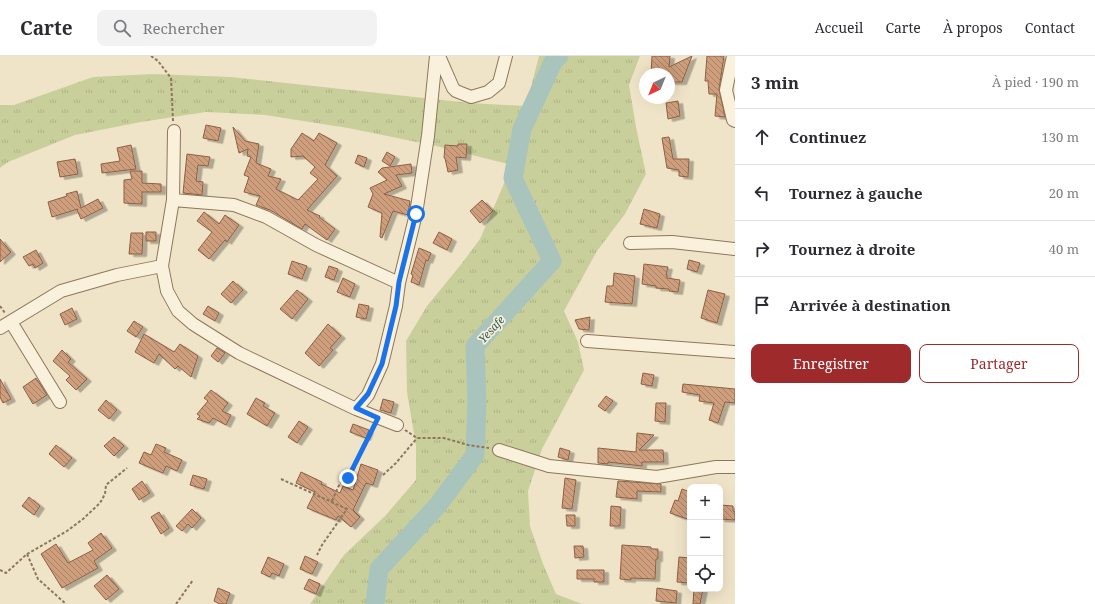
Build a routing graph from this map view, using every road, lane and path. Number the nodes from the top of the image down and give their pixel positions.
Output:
1 (151, 56) edge
2 (438, 56) edge
3 (506, 56) edge
4 (733, 56) edge
5 (735, 121) edge
6 (174, 131) joint
7 (174, 200) junction
8 (630, 243) dead end
9 (735, 249) edge
10 (162, 266) junction
11 (399, 282) junction
12 (11, 322) junction
13 (0, 328) edge
14 (587, 341) dead end
15 (735, 352) edge
16 (60, 402) dead end
17 (356, 408) junction
18 (378, 418) junction
19 (397, 426) dead end
20 (495, 449) joint
21 (735, 467) edge
22 (127, 468) dead end
23 (382, 475) dead end
24 (281, 479) dead end
25 (332, 501) junction
26 (27, 554) junction
27 (317, 555) dead end
28 (0, 570) edge
29 (193, 580) dead end
30 (66, 604) edge
31 (176, 604) edge

1 - 6 path
2 - 3 street
2 - 11 street
4 - 5 street
6 - 7 street
7 - 10 street
7 - 11 street
8 - 9 street
10 - 12 street
10 - 17 street
11 - 17 street
12 - 13 street
12 - 16 street
14 - 15 street
17 - 18 street
18 - 19 street
18 - 25 path
20 - 21 street
20 - 23 path
22 - 26 path
24 - 25 path
25 - 27 path
26 - 28 path
26 - 30 path
29 - 31 path

